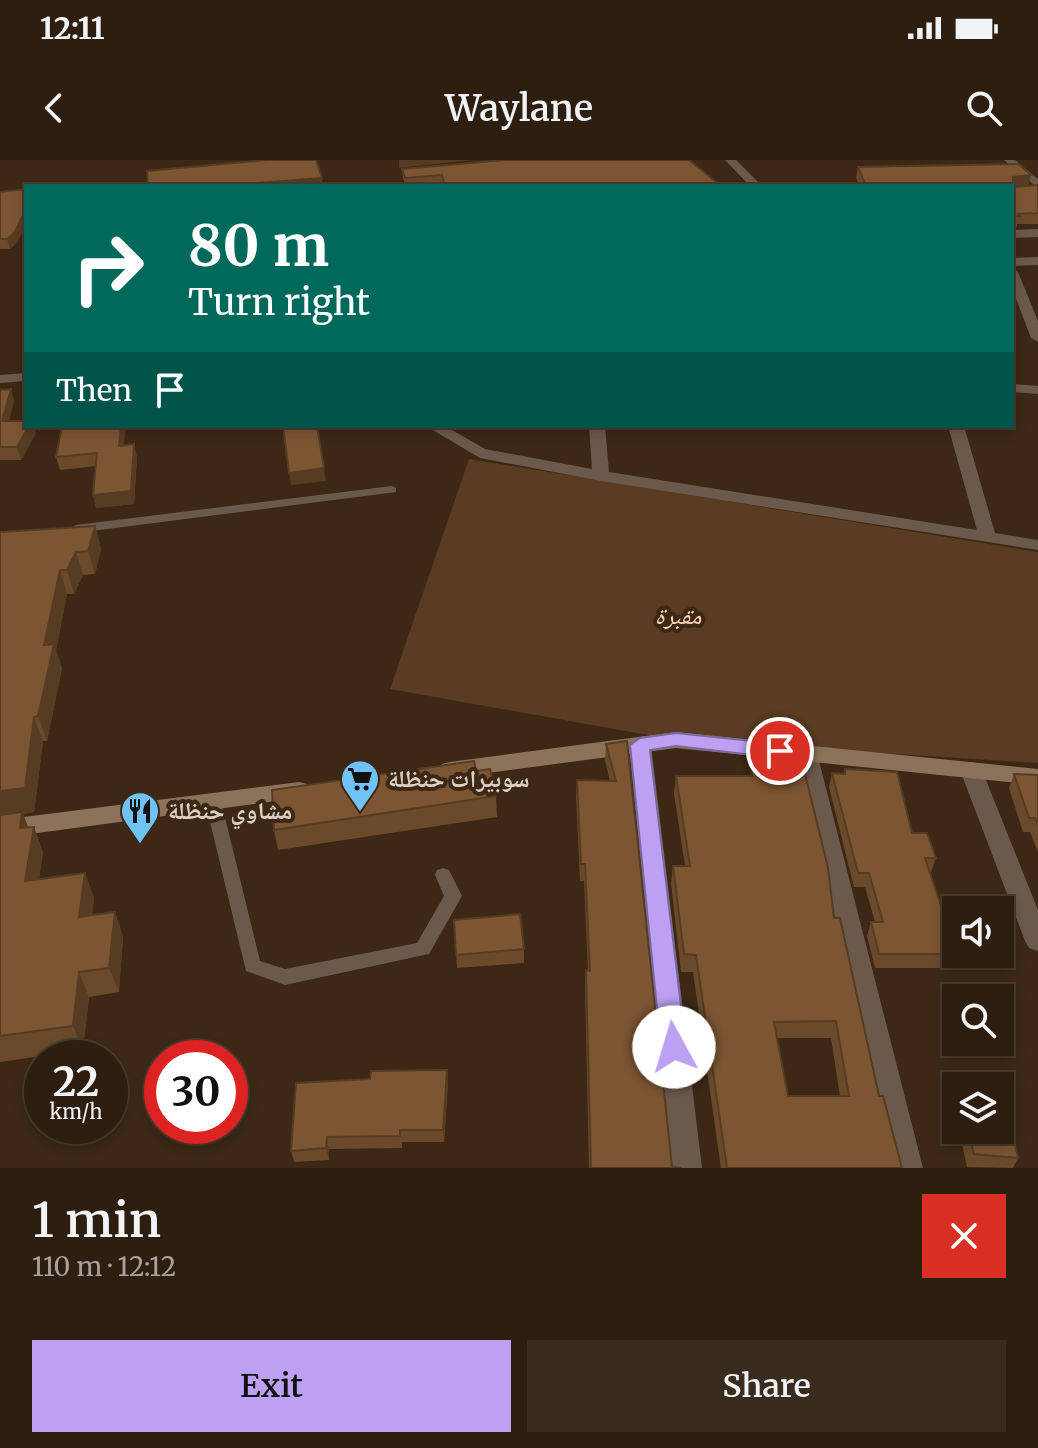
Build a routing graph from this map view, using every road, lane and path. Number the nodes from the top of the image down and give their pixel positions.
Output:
1 (730, 160) edge
2 (1009, 160) edge
3 (754, 184) edge
4 (1034, 189) edge
5 (1038, 233) edge
6 (1014, 234) edge
7 (1038, 261) edge
8 (1014, 262) edge
9 (1018, 276) edge
10 (1033, 312) edge
11 (1038, 338) edge
12 (24, 377) edge
13 (0, 379) edge
14 (1014, 388) edge
15 (1038, 390) edge
16 (437, 428) edge
17 (597, 428) edge
18 (957, 428) edge
19 (601, 476) junction
20 (392, 490) dead end
21 (63, 530) edge
22 (987, 535) junction
23 (1038, 545) edge
24 (640, 745) junction
25 (806, 753) junction
26 (971, 770) junction
27 (434, 772) edge
28 (1038, 777) edge
29 (324, 787) edge
30 (213, 801) junction
31 (0, 829) edge
32 (443, 875) dead end
33 (1038, 941) edge
34 (687, 1168) edge
35 (908, 1168) edge

1 - 3 street
2 - 4 street
5 - 6 street
7 - 8 street
9 - 10 street
10 - 11 street
12 - 13 street
14 - 15 street
16 - 19 street
17 - 19 street
18 - 22 street
19 - 22 street
20 - 21 lane
22 - 23 street
24 - 25 street
24 - 27 street
24 - 34 street
25 - 26 street
25 - 35 street
26 - 28 street
26 - 33 street
29 - 30 street
30 - 31 street
30 - 32 lane

